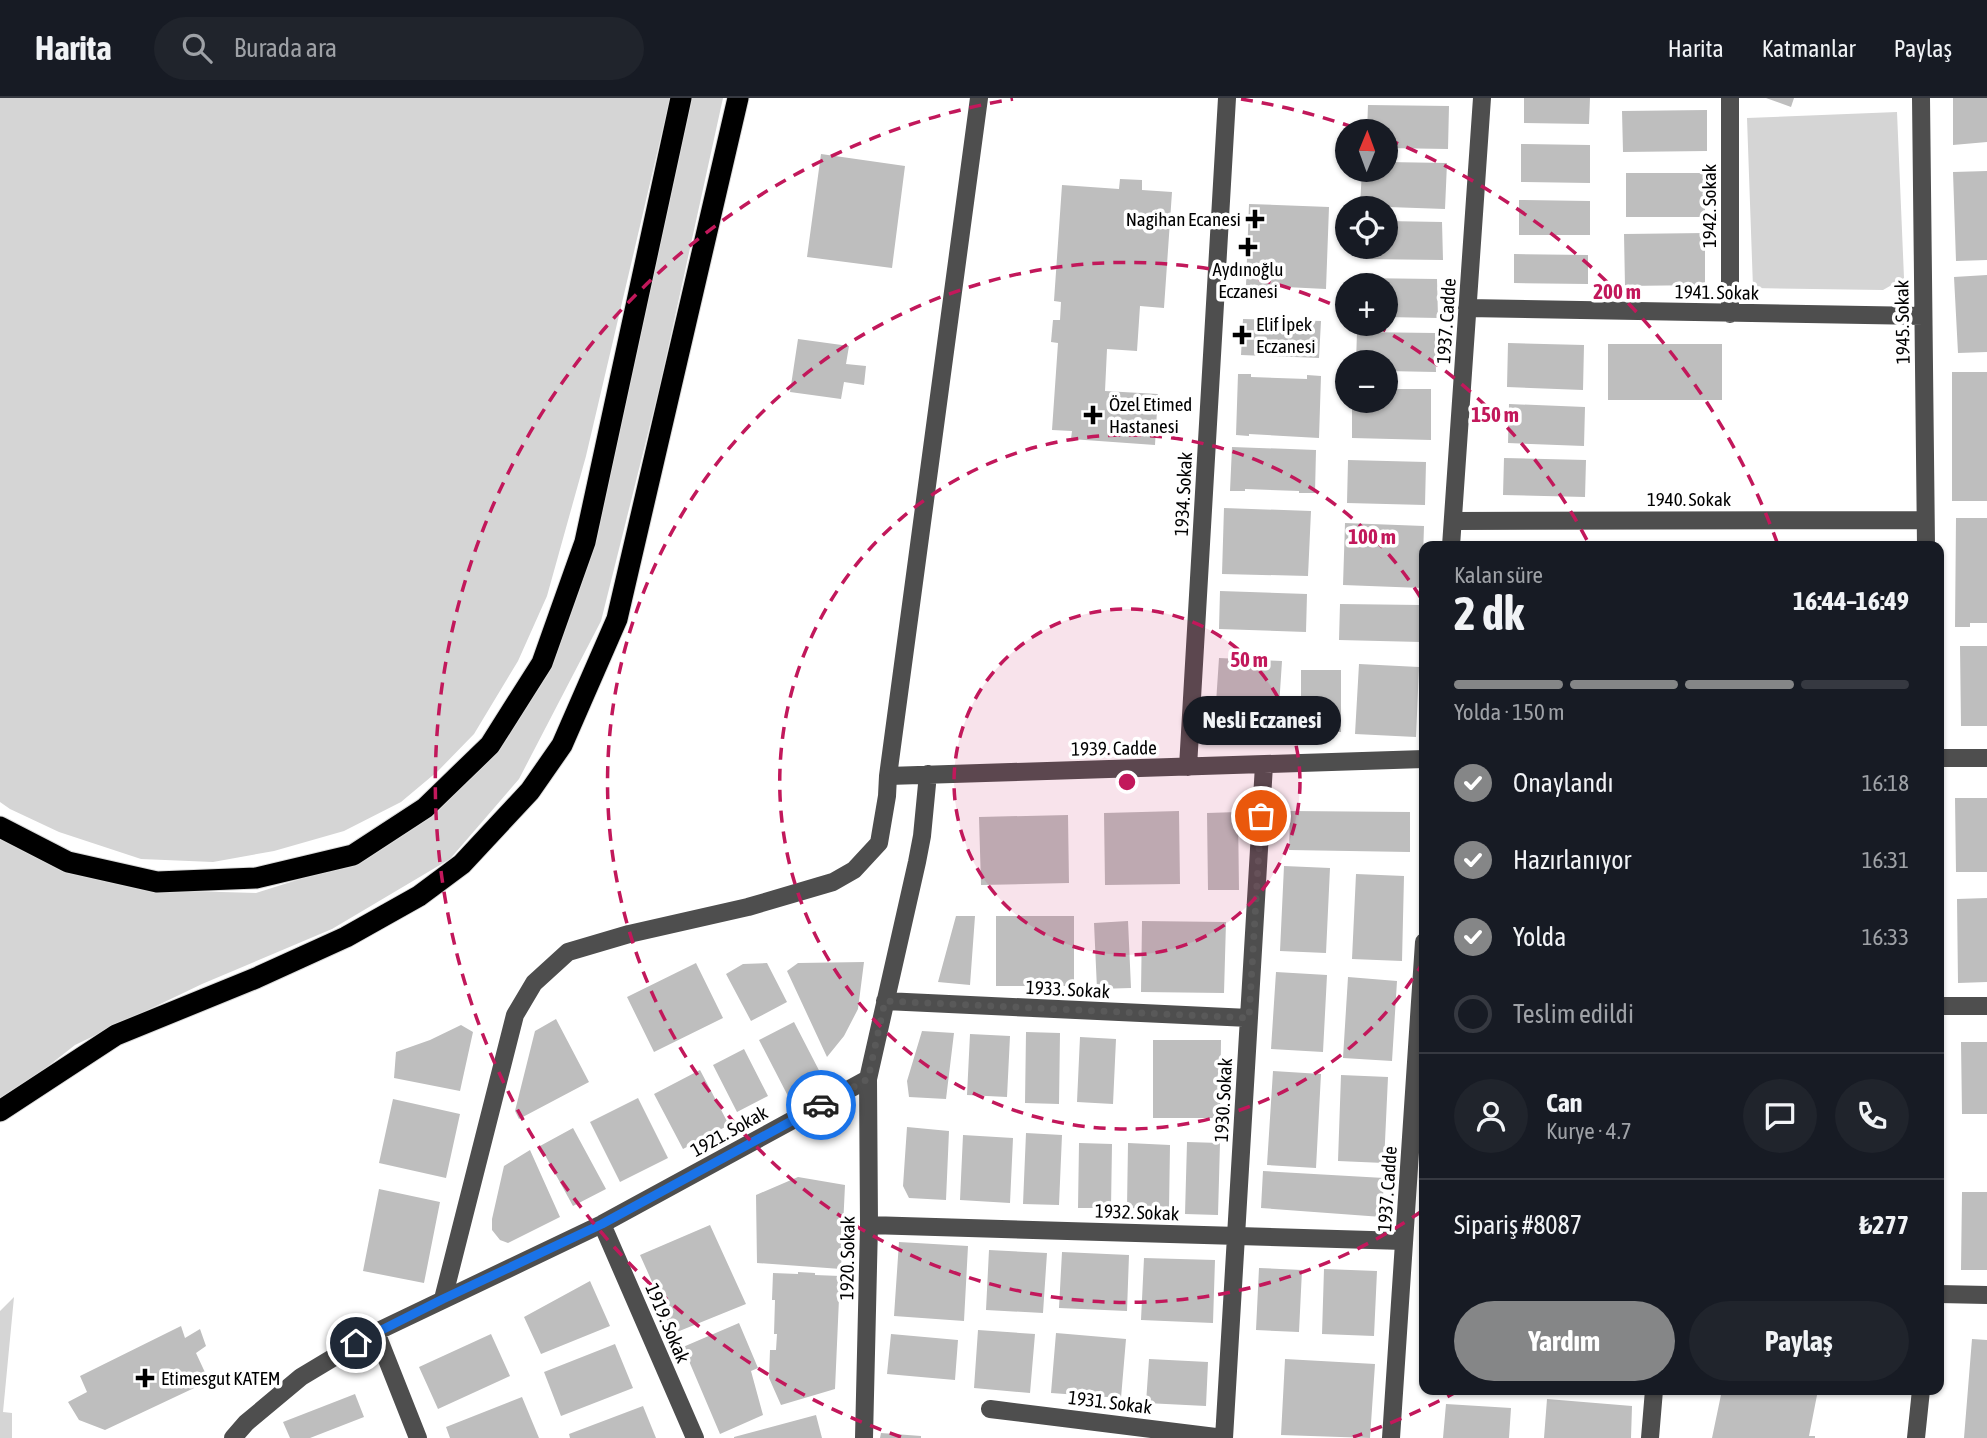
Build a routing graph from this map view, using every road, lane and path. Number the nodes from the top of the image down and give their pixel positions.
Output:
1 (681, 98) edge
2 (738, 98) edge
3 (979, 98) edge
4 (1227, 98) edge
5 (1482, 98) edge
6 (1730, 98) edge
7 (1921, 98) edge
8 (1467, 308) junction
9 (1730, 314) junction
10 (1923, 316) junction
11 (1925, 520) junction
12 (1453, 521) junction
13 (1451, 541) edge
14 (1926, 541) edge
15 (1944, 758) edge
16 (1987, 758) edge
17 (1419, 759) edge
18 (1264, 765) junction
19 (1188, 767) junction
20 (928, 774) junction
21 (888, 776) junction
22 (0, 827) edge
23 (885, 1001) junction
24 (1944, 1006) edge
25 (1987, 1006) edge
26 (1249, 1018) junction
27 (1419, 1048) edge
28 (868, 1079) junction
29 (0, 1111) edge
30 (602, 1224) junction
31 (869, 1225) junction
32 (1236, 1236) junction
33 (1404, 1241) junction
34 (1944, 1294) edge
35 (1987, 1295) edge
36 (443, 1299) junction
37 (376, 1332) junction
38 (1654, 1395) edge
39 (1920, 1395) edge
40 (990, 1409) dead end
41 (233, 1438) edge
42 (418, 1438) edge
43 (695, 1438) edge
44 (864, 1438) edge
45 (1224, 1438) edge
46 (1391, 1438) edge
47 (1650, 1438) edge
48 (1916, 1438) edge

1 - 22 highway
2 - 29 highway
3 - 21 street
4 - 19 street, 1934. Sokak
5 - 8 street, 1937. Cadde
6 - 9 street, 1942. Sokak
7 - 10 street, 1945. Sokak
8 - 9 street, 1941. Sokak
8 - 12 street, 1937. Cadde
9 - 10 street, 1941. Sokak
10 - 11 street, 1945. Sokak
11 - 12 street, 1940. Sokak
11 - 14 street, 1945. Sokak
12 - 13 street, 1937. Cadde
15 - 16 street
17 - 18 street, 1939. Cadde
18 - 19 street, 1939. Cadde
18 - 26 street, 1930. Sokak
19 - 20 street, 1939. Cadde
20 - 21 street, 1939. Cadde
20 - 23 street
21 - 36 street
23 - 26 street, 1933. Sokak
23 - 28 street
24 - 25 street
26 - 32 street, 1930. Sokak
27 - 33 street, 1937. Cadde
28 - 30 street, 1921. Sokak
28 - 31 street, 1920. Sokak
30 - 36 street, 1921. Sokak
30 - 43 street, 1919. Sokak
31 - 32 street, 1932. Sokak
31 - 44 street, 1920. Sokak
32 - 33 street, 1932. Sokak
32 - 45 street, 1930. Sokak
33 - 46 street, 1937. Cadde
34 - 35 street
36 - 37 street, 1921. Sokak
37 - 41 street, 1921. Sokak
37 - 42 street
38 - 47 street
39 - 48 street
40 - 45 street, 1931. Sokak

